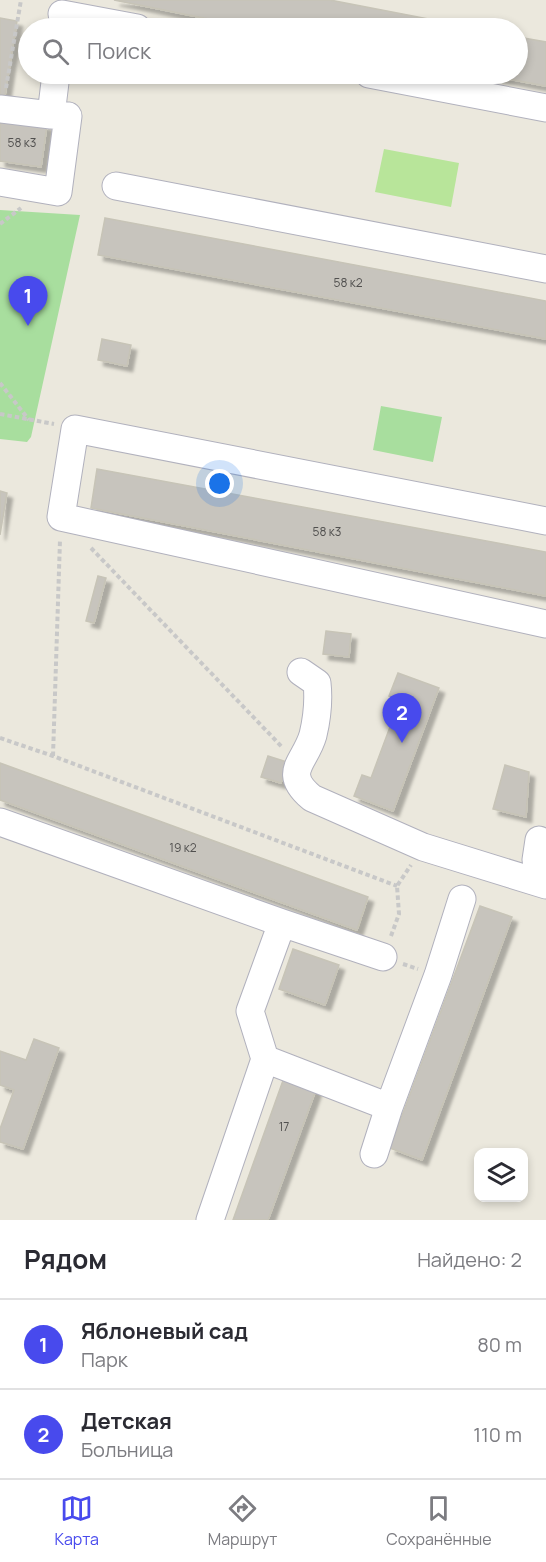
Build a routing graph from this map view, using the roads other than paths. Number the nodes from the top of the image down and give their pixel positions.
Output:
1 (62, 14) edge
2 (83, 18) edge
3 (55, 84) edge
4 (421, 84) edge
5 (546, 108) edge
6 (1, 109) edge
7 (51, 114) junction
8 (0, 182) edge
9 (116, 186) dead end
10 (546, 269) edge
11 (546, 521) edge
12 (546, 624) edge
13 (301, 672) dead end
14 (0, 822) edge
15 (546, 885) edge
16 (462, 899) dead end
17 (282, 923) junction
18 (383, 957) road end
19 (265, 1059) junction
20 (389, 1107) junction
21 (374, 1154) dead end
22 (210, 1220) edge

1 - 2 lane
3 - 7 lane
4 - 5 lane
6 - 7 lane
7 - 8 lane
9 - 10 lane
11 - 12 lane
13 - 15 lane
14 - 17 lane
16 - 20 lane
17 - 18 lane
17 - 19 lane
19 - 20 lane
19 - 22 lane
20 - 21 lane

